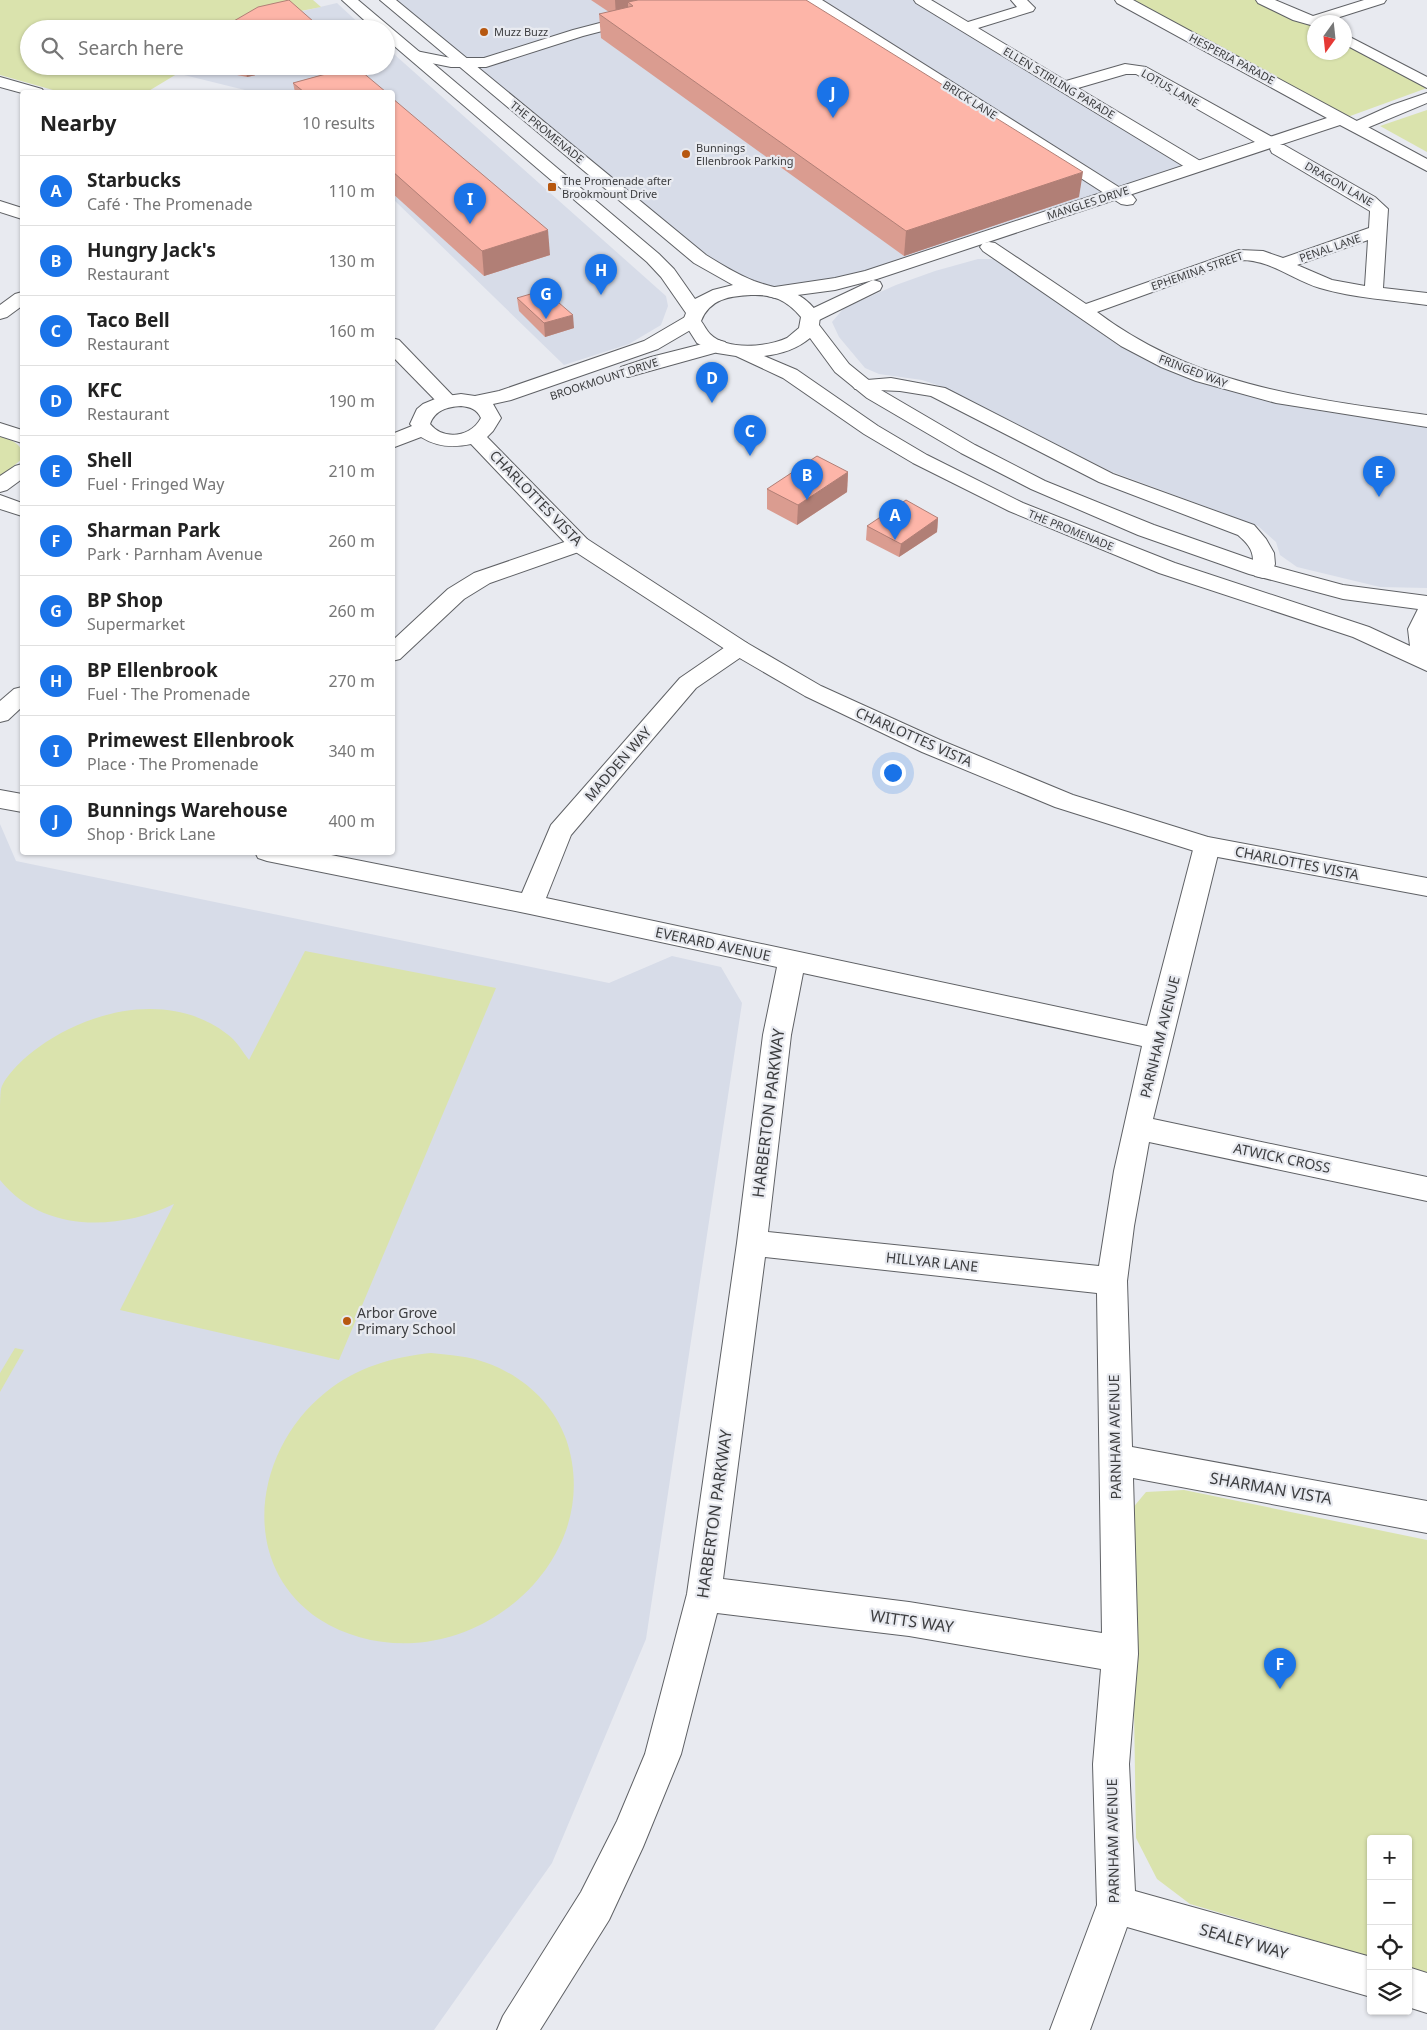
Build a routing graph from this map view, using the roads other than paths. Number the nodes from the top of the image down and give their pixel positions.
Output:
1 (349, 0) edge
2 (387, 0) edge
3 (705, 0) edge
4 (812, 0) edge
5 (921, 0) edge
6 (1018, 0) edge
7 (1122, 0) edge
8 (1263, 0) edge
9 (1368, 1) edge
10 (1332, 15) edge
11 (372, 20) edge
12 (1307, 20) edge
13 (966, 27) junction
14 (395, 38) edge
15 (1352, 42) edge
16 (416, 56) junction
17 (465, 64) junction
18 (0, 82) edge
19 (1427, 83) edge
20 (1066, 86) junction
21 (29, 90) edge
22 (460, 94) junction
23 (1427, 98) edge
24 (1349, 123) junction
25 (1273, 146) junction
26 (1196, 166) junction
27 (1427, 166) edge
28 (1122, 196) junction
29 (0, 206) edge
30 (20, 213) edge
31 (1378, 231) junction
32 (989, 247) junction
33 (1282, 264) junction
34 (898, 272) junction
35 (768, 291) junction
36 (1374, 291) junction
37 (20, 299) edge
38 (1427, 299) edge
39 (1083, 311) junction
40 (0, 313) edge
41 (693, 316) junction
42 (810, 321) junction
43 (395, 347) edge
44 (727, 348) junction
45 (862, 385) junction
46 (447, 401) junction
47 (475, 402) junction
48 (492, 418) junction
49 (1427, 421) edge
50 (0, 428) edge
51 (423, 429) junction
52 (20, 436) edge
53 (475, 436) junction
54 (395, 441) edge
55 (20, 471) edge
56 (0, 486) edge
57 (0, 501) edge
58 (20, 509) edge
59 (578, 544) junction
60 (1263, 571) junction
61 (1427, 602) edge
62 (1427, 613) edge
63 (739, 648) junction
64 (395, 651) edge
65 (1427, 657) edge
66 (1427, 663) edge
67 (20, 697) edge
68 (0, 714) edge
69 (0, 799) edge
70 (20, 803) edge
71 (1207, 846) junction
72 (282, 855) edge
73 (1427, 887) edge
74 (530, 904) junction
75 (792, 961) junction
76 (1158, 1039) junction
77 (1138, 1128) junction
78 (1427, 1189) edge
79 (752, 1243) junction
80 (1112, 1281) junction
81 (1115, 1459) junction
82 (1427, 1517) edge
83 (704, 1594) junction
84 (1120, 1654) junction
85 (1116, 1905) junction
86 (1367, 1976) edge
87 (1412, 1988) edge
88 (1427, 1993) edge
89 (517, 2030) edge
90 (1070, 2030) edge

1 - 11 street
2 - 17 street, THE PROMENADE
3 - 17 street
4 - 28 street, BRICK LANE
5 - 13 street, ELLEN STIRLING PARADE
6 - 13 street
7 - 24 street, HESPERIA PARADE
8 - 12 street
9 - 10 street
13 - 20 street, ELLEN STIRLING PARADE
14 - 16 street, THE PROMENADE
15 - 19 street
16 - 17 street
16 - 22 street, THE PROMENADE
17 - 22 street
17 - 35 street, THE PROMENADE
18 - 21 street
20 - 25 street, LOTUS LANE
20 - 26 street, ELLEN STIRLING PARADE
22 - 41 street, THE PROMENADE
23 - 24 street, MANGLES DRIVE
24 - 25 street, MANGLES DRIVE
24 - 27 street, HESPERIA PARADE
25 - 26 street, MANGLES DRIVE
25 - 28 street, MANGLES DRIVE
25 - 31 street, DRAGON LANE
26 - 28 street, MANGLES DRIVE
28 - 32 street, MANGLES DRIVE
28 - 34 street, MANGLES DRIVE
29 - 30 street
31 - 33 street, PENAL LANE
31 - 36 street, DRAGON LANE
32 - 34 street, MANGLES DRIVE
32 - 39 street, FRINGED WAY
33 - 36 street, EPHEMINA STREET
33 - 39 street, EPHEMINA STREET
34 - 35 street, MANGLES DRIVE
34 - 42 street, MANGLES DRIVE
35 - 41 street, BROOKMOUNT DRIVE
35 - 42 street, THE PROMENADE
36 - 38 street, EPHEMINA STREET
37 - 40 street
39 - 49 street, FRINGED WAY
41 - 44 street, THE PROMENADE
41 - 47 street, BROOKMOUNT DRIVE
42 - 44 street, BROOKMOUNT DRIVE
42 - 45 street
43 - 46 street
44 - 48 street, BROOKMOUNT DRIVE
44 - 66 street, THE PROMENADE
45 - 60 street
45 - 60 street
46 - 47 street
46 - 51 street
47 - 48 street
48 - 53 street
50 - 52 street
51 - 53 street
51 - 54 street
53 - 59 street, CHARLOTTES VISTA
55 - 56 street
57 - 58 street
59 - 63 street, CHARLOTTES VISTA
59 - 64 street
60 - 61 street
62 - 65 street
63 - 71 street, CHARLOTTES VISTA
63 - 74 street, MADDEN WAY
67 - 68 street
69 - 70 street
71 - 73 street, CHARLOTTES VISTA
71 - 76 street, PARNHAM AVENUE
72 - 74 street, EVERARD AVENUE
74 - 75 street, EVERARD AVENUE
75 - 76 street, EVERARD AVENUE
75 - 79 street, HARBERTON PARKWAY
76 - 77 street, PARNHAM AVENUE
77 - 78 street, ATWICK CROSS
77 - 80 street, PARNHAM AVENUE
79 - 80 street, HILLYAR LANE
79 - 83 street, HARBERTON PARKWAY
80 - 81 street, PARNHAM AVENUE
81 - 82 street, SHARMAN VISTA
81 - 84 street, PARNHAM AVENUE
83 - 84 street, WITTS WAY
83 - 89 street, HARBERTON PARKWAY
84 - 85 street, PARNHAM AVENUE
85 - 86 street, SEALEY WAY
85 - 90 street, PARNHAM AVENUE
87 - 88 street

